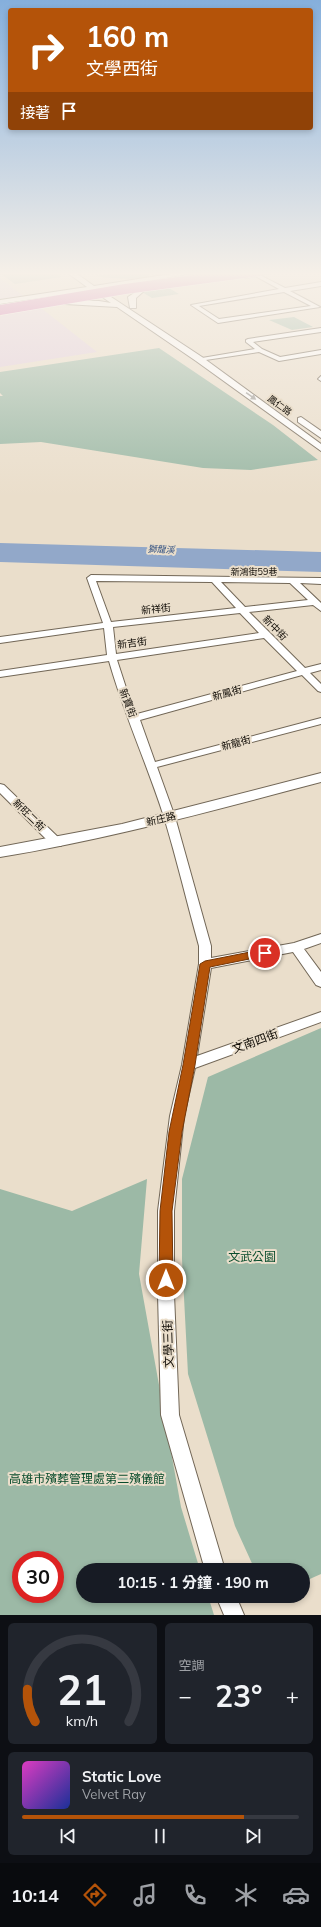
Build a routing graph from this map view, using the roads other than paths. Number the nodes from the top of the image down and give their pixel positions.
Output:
1 (181, 346) edge
2 (195, 346) edge
3 (256, 346) edge
4 (260, 350) junction
5 (321, 352) edge
6 (211, 357) junction
7 (199, 359) junction
8 (221, 364) dead end
9 (297, 416) dead end
10 (321, 435) edge
11 (321, 448) edge
12 (215, 581) junction
13 (293, 581) junction
14 (321, 581) edge
15 (318, 605) edge
16 (243, 611) junction
17 (108, 625) junction
18 (266, 635) junction
19 (0, 640) edge
20 (112, 657) junction
21 (321, 667) edge
22 (305, 672) junction
23 (0, 674) edge
24 (321, 689) edge
25 (134, 718) junction
26 (321, 720) edge
27 (150, 766) junction
28 (321, 777) edge
29 (0, 787) edge
30 (169, 817) junction
31 (57, 843) junction
32 (0, 852) edge
33 (321, 938) edge
34 (205, 946) joint
35 (296, 947) junction
36 (205, 964) junction
37 (321, 982) edge
38 (321, 1017) edge
39 (189, 1065) junction
40 (213, 1563) edge
41 (229, 1603) edge
42 (234, 1615) edge

1 - 7 main road, 鳳仁路
2 - 6 main road, 鳳仁路
3 - 4 street
4 - 5 street
4 - 6 street
6 - 7 street
6 - 8 main road, 鳳仁路
7 -> 11 main road, 鳳仁路
9 - 10 main road, 鳳仁路
12 - 13 street, 新鴻街59巷
12 - 16 street, 新中街
12 - 17 street, 新寶街
13 - 14 street, 新鴻街59巷
13 - 15 street
15 - 16 street, 新祥街
16 - 17 street, 新祥街
16 - 18 street, 新中街
17 - 19 street, 新祥街
17 - 20 street, 新寶街
18 - 20 street, 新吉街
18 - 22 street, 新中街
20 - 23 street, 新吉街
20 - 25 street, 新寶街
21 - 22 street, 新鳳街
22 - 24 street, 新中街
22 - 25 street, 新鳳街
25 - 27 street, 新寶街
26 - 27 street, 新龍街
27 - 30 street, 新寶街
28 - 30 main road, 新庄路
29 - 31 street, 新旺二街
30 - 31 main road, 新庄路
30 - 34 street, 新寶街
31 - 32 main road, 新庄路
33 - 35 street
34 - 36 street, 文學三街
35 - 36 street
35 - 37 street
36 - 39 street, 文學三街
38 - 39 street, 文南四街
39 - 40 street, 文學三街
41 - 42 street

